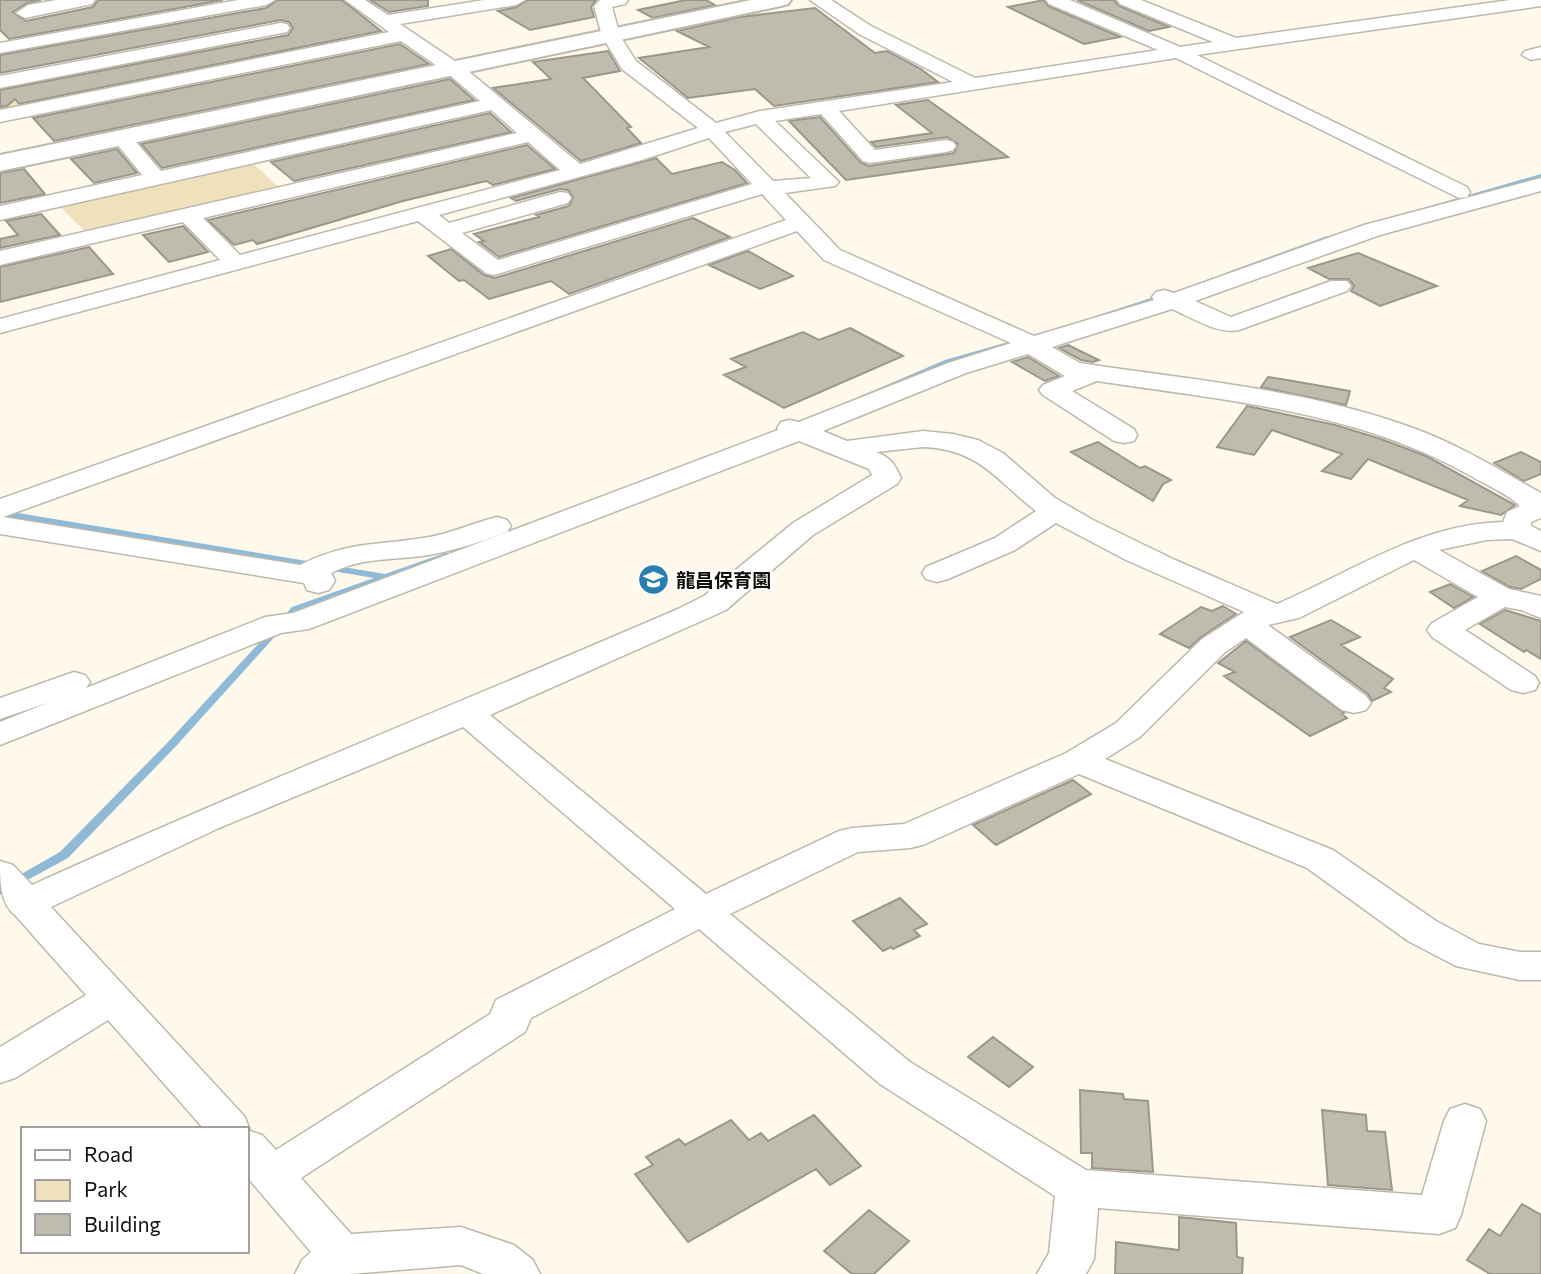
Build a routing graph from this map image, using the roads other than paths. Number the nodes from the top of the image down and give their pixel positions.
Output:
1 (86, 0) edge
2 (266, 0) edge
3 (354, 0) edge
4 (516, 0) edge
5 (619, 0) edge
6 (780, 0) edge
7 (819, 0) edge
8 (1055, 0) edge
9 (1126, 0) edge
10 (1541, 1) edge
11 (248, 4) junction
12 (457, 4) edge
13 (133, 6) dead end
14 (149, 21) junction
15 (385, 21) junction
16 (281, 28) junction
17 (402, 35) junction
18 (611, 36) junction
19 (48, 39) junction
20 (1231, 42) junction
21 (0, 48) edge
22 (1173, 51) junction
23 (313, 52) junction
24 (0, 55) edge
25 (454, 69) junction
26 (22, 78) junction
27 (0, 82) edge
28 (969, 82) junction
29 (495, 103) junction
30 (825, 107) junction
31 (0, 116) edge
32 (760, 117) junction
33 (708, 126) junction
34 (533, 135) junction
35 (122, 138) junction
36 (946, 146) dead end
37 (730, 148) junction
38 (706, 155) dead end
39 (253, 157) junction
40 (623, 159) junction
41 (0, 163) edge
42 (671, 166) dead end
43 (572, 168) junction
44 (1541, 170) edge
45 (647, 173) junction
46 (156, 179) junction
47 (1541, 184) edge
48 (768, 188) junction
49 (292, 191) junction
50 (1459, 192) junction
51 (43, 204) junction
52 (0, 213) edge
53 (422, 213) junction
54 (188, 215) junction
55 (801, 222) junction
56 (1364, 225) junction
57 (445, 231) junction
58 (72, 242) junction
59 (229, 256) junction
60 (0, 258) edge
61 (1339, 286) dead end
62 (1164, 297) junction
63 (0, 316) edge
64 (0, 326) edge
65 (1021, 339) junction
66 (1093, 374) junction
67 (788, 426) junction
68 (1124, 435) dead end
69 (847, 449) junction
70 (1056, 511) junction
71 (2, 514) edge
72 (1529, 536) edge
73 (1417, 550) junction
74 (937, 573) dead end
75 (317, 588) junction
76 (1500, 597) junction
77 (1541, 608) edge
78 (1257, 618) junction
79 (1523, 683) dead end
80 (1354, 702) dead end
81 (0, 709) edge
82 (467, 713) junction
83 (0, 734) edge
84 (1078, 761) junction
85 (10, 892) edge
86 (703, 911) junction
87 (1541, 966) edge
88 (110, 999) junction
89 (0, 1067) edge
90 (1465, 1121) dead end
91 (228, 1127) edge
92 (259, 1161) edge
93 (1078, 1188) junction
94 (330, 1264) edge
95 (517, 1274) edge
96 (1060, 1274) edge

1 - 19 street
2 - 11 street
3 - 15 street
4 - 12 street
5 - 18 street
6 - 18 street
7 - 28 street
8 - 22 street
9 - 20 street
10 - 20 street
11 - 14 street
11 - 16 street
12 - 15 street
13 - 14 street
14 - 19 street
15 - 17 street
16 - 23 street
16 - 26 street
17 - 23 street
17 - 25 street
18 - 25 street
18 - 33 street
19 - 21 street
20 - 22 street
22 - 28 street
22 - 50 street
23 - 31 street
24 - 26 street
25 - 29 street
25 - 35 street
26 - 27 street
28 - 30 street
29 - 34 street
29 - 39 street
30 - 32 street
30 - 36 street
32 - 33 street
32 - 48 street
33 - 37 street
33 - 40 street
33 - 43 street
34 - 43 street
34 - 49 street
35 - 41 street
35 - 46 street
37 - 38 street
37 - 48 street
39 - 46 street
39 - 49 street
40 - 43 street
40 - 45 street
42 - 45 street
43 - 53 street
43 - 59 street
44 - 50 street
45 - 57 street
46 - 51 street
47 - 56 street
48 - 55 street
48 - 57 street
49 - 54 street
50 - 56 street
51 - 52 street
51 - 58 street
53 - 57 street
53 - 64 street
54 - 58 street
54 - 59 street
55 - 65 street
55 - 71 street
56 - 62 street
58 - 60 street
59 - 63 street
61 - 62 street
62 - 65 street
65 - 66 street
65 - 67 street
66 - 68 street
66 - 72 street
67 - 69 street
67 - 75 street
67 - 75 street
69 - 70 street
69 - 82 street
70 - 74 street
70 - 78 street
71 - 75 street
72 - 73 street
73 - 76 street
73 - 78 street
75 - 81 street
75 - 83 street
76 - 77 street
76 - 79 street
78 - 80 street
78 - 84 street
82 - 85 street
82 - 86 street
84 - 86 street
84 - 87 street
85 - 88 street
86 - 92 street
86 - 93 street
88 - 89 street
88 - 91 street
90 - 93 street
92 - 94 street
93 - 96 street
94 - 95 street

